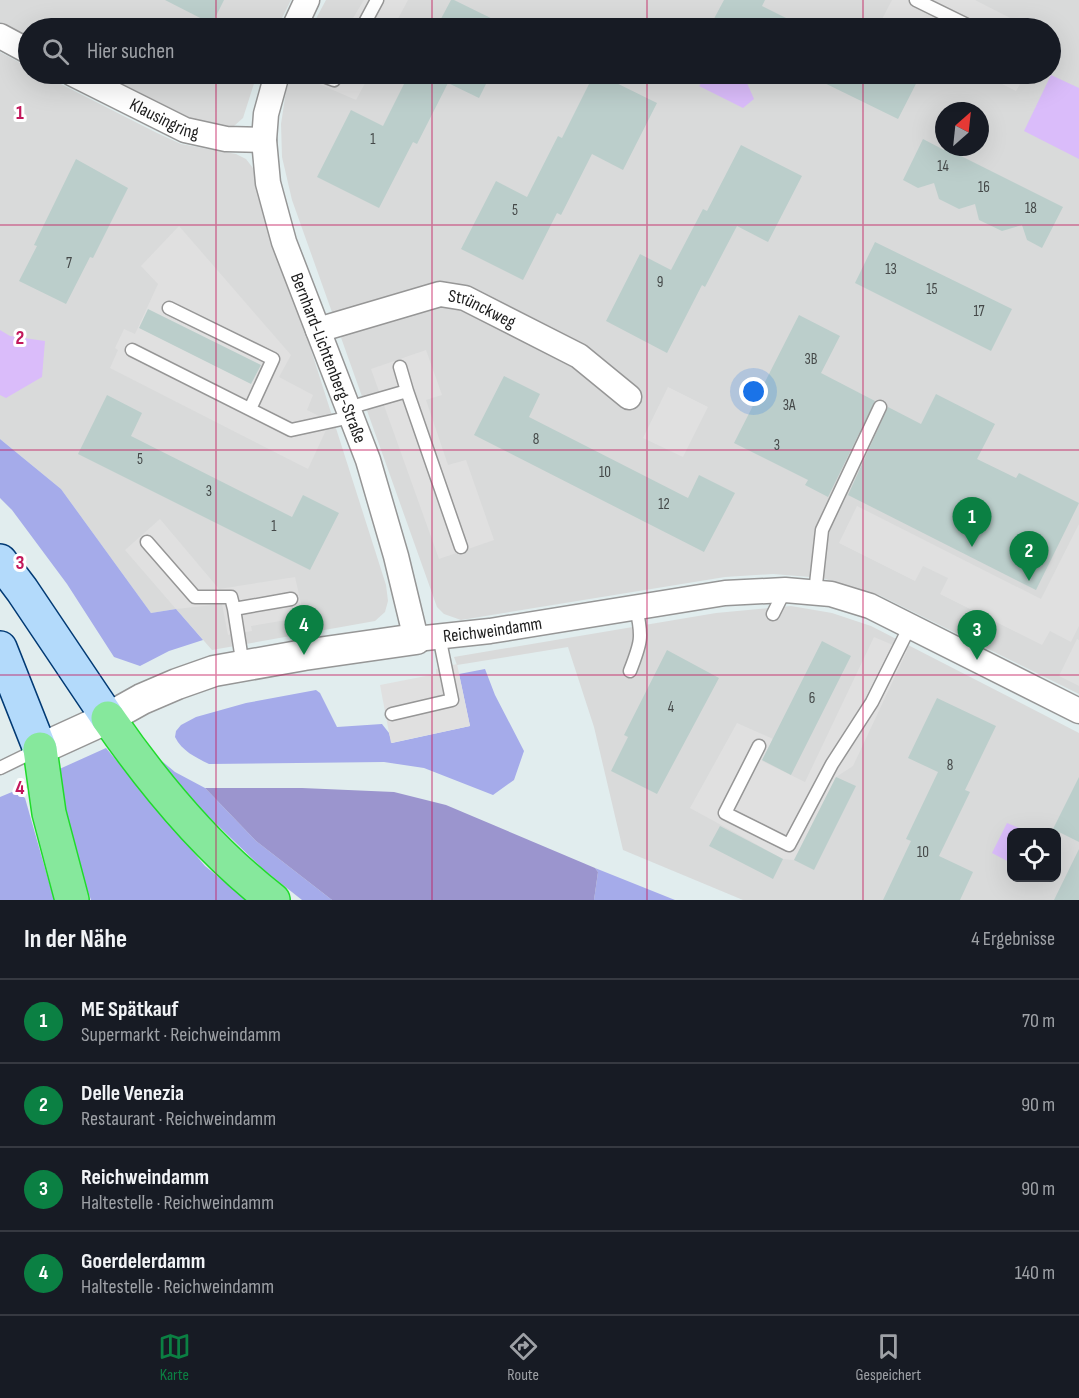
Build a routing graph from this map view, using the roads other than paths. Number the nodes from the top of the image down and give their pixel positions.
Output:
1 (307, 0) edge
2 (377, 0) edge
3 (916, 0) edge
4 (299, 18) edge
5 (367, 18) edge
6 (953, 18) edge
7 (1, 38) edge
8 (18, 46) edge
9 (93, 84) edge
10 (274, 84) edge
11 (264, 140) junction
12 (169, 308) dead end
13 (318, 330) junction
14 (132, 350) dead end
15 (400, 367) dead end
16 (407, 391) junction
17 (629, 397) dead end
18 (880, 407) dead end
19 (250, 409) junction
20 (350, 412) junction
21 (147, 542) dead end
22 (461, 547) dead end
23 (0, 561) edge
24 (785, 590) junction
25 (815, 593) junction
26 (291, 599) dead end
27 (636, 608) junction
28 (234, 609) junction
29 (773, 615) dead end
30 (910, 626) junction
31 (428, 637) junction
32 (0, 648) edge
33 (243, 666) junction
34 (630, 671) dead end
35 (1079, 711) edge
36 (392, 714) dead end
37 (108, 718) junction
38 (759, 746) dead end
39 (40, 749) junction
40 (0, 768) edge
41 (72, 900) edge
42 (273, 900) edge

1 - 4 street
2 - 5 lane
3 - 6 lane
7 - 8 street
9 - 11 street, Klausingring
10 - 11 street, Bernhard-Lichtenberg-Straße
11 - 13 street, Bernhard-Lichtenberg-Straße
12 - 19 lane
13 - 17 street, Strünckweg
13 - 20 street, Bernhard-Lichtenberg-Straße
14 - 19 lane
15 - 16 lane
16 - 20 lane
16 - 22 lane
18 - 25 lane
19 - 20 lane
20 - 31 street, Bernhard-Lichtenberg-Straße
21 - 28 lane
23 - 37 main road
24 - 25 street, Reichweindamm
24 - 27 street, Reichweindamm
24 - 29 lane
25 - 30 street, Reichweindamm
26 - 28 lane
27 - 31 street, Reichweindamm
27 - 34 lane
28 - 33 lane
30 - 35 street, Reichweindamm
30 - 38 lane
31 - 33 street, Reichweindamm
31 - 36 lane
32 - 39 main road
33 - 37 street, Reichweindamm
37 - 39 street, Reichweindamm
37 - 42 highway
39 - 40 lane
39 - 41 highway

